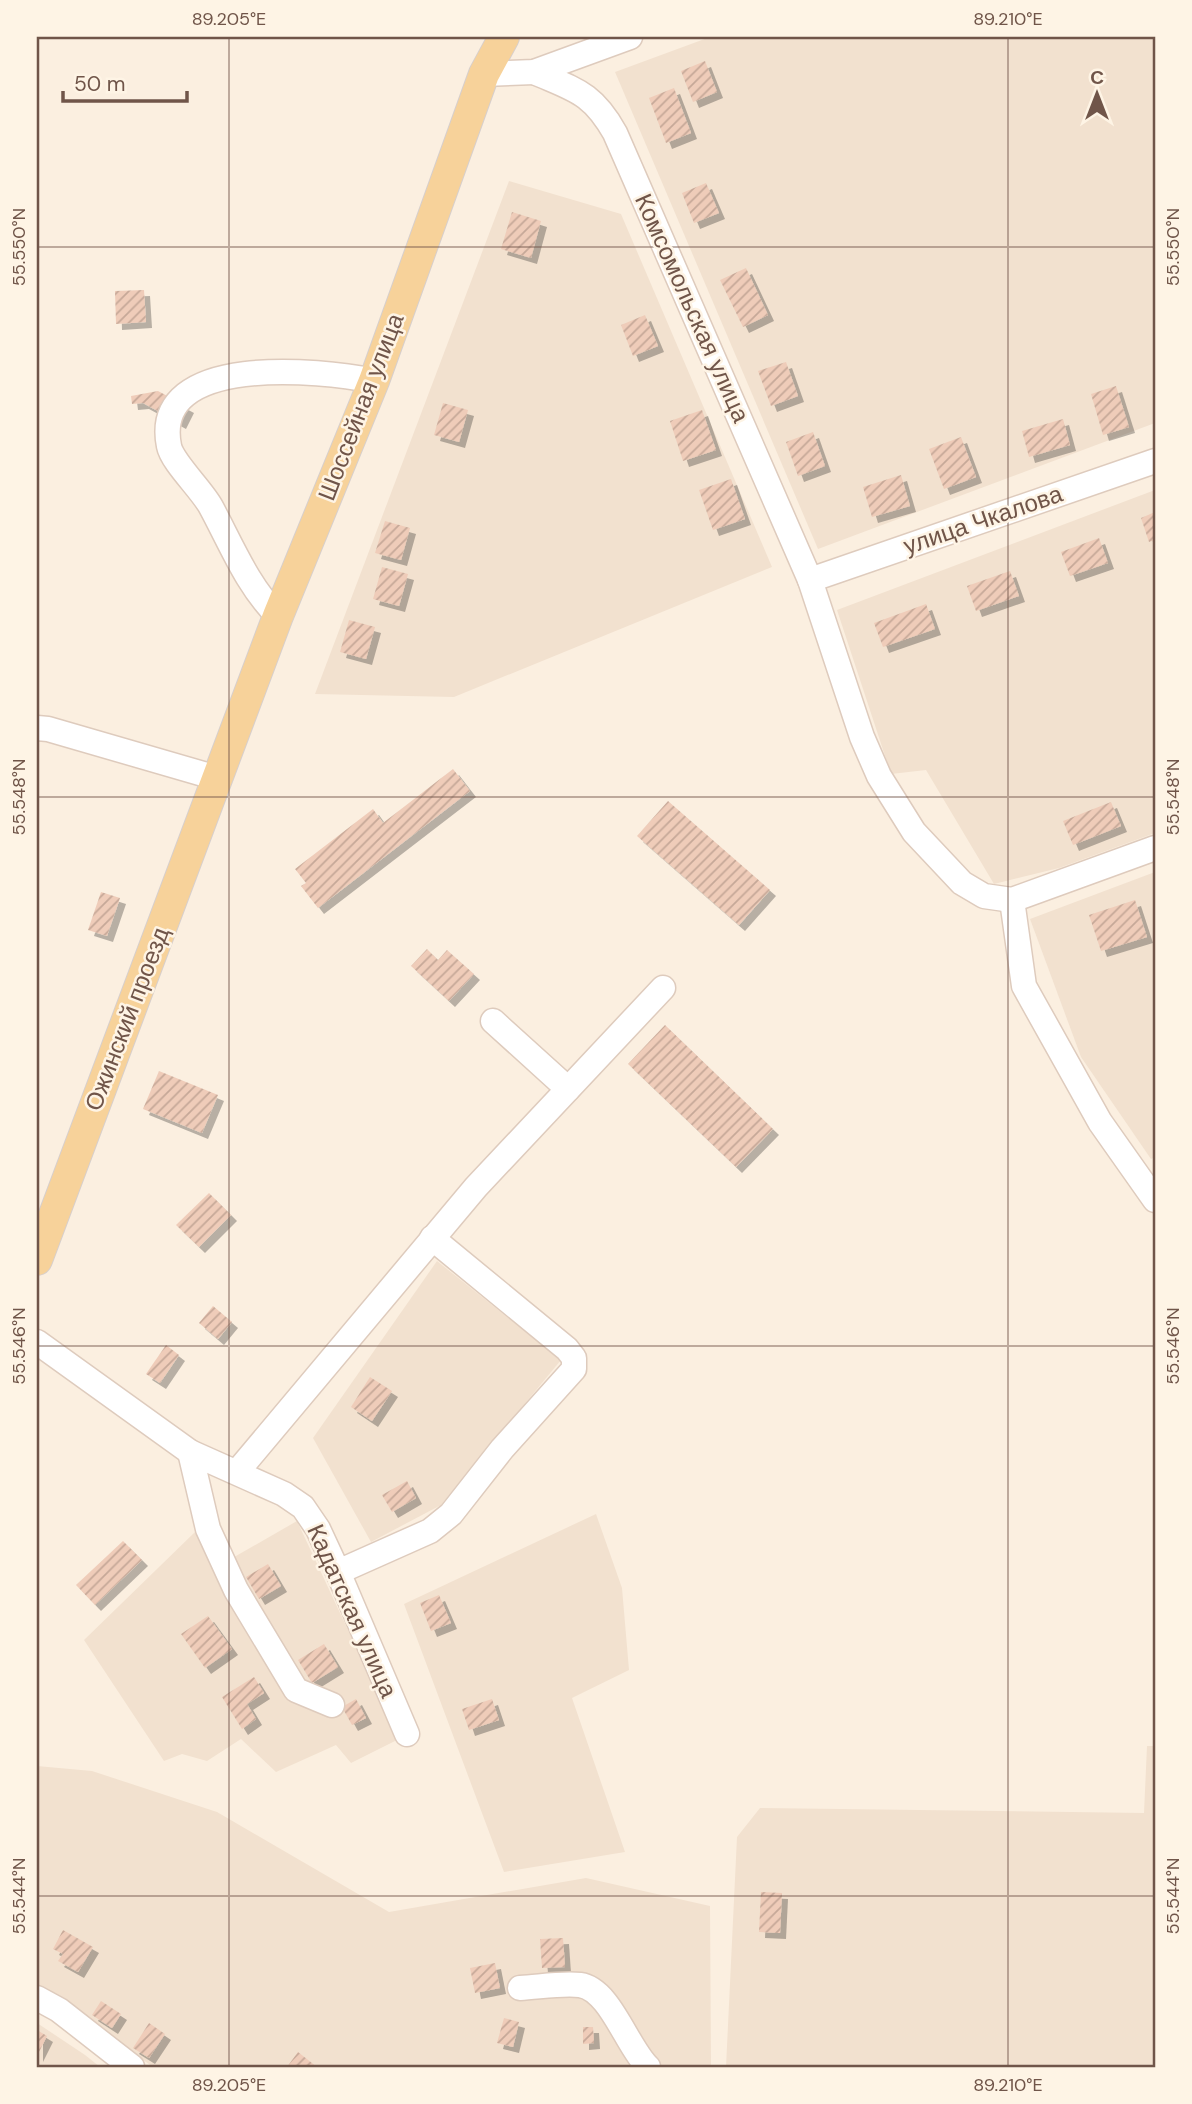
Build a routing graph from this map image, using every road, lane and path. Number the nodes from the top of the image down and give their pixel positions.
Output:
1 (504, 37) edge
2 (630, 37) edge
3 (534, 72) junction
4 (484, 74) junction
5 (374, 381) junction
6 (1155, 461) edge
7 (810, 580) junction
8 (278, 616) junction
9 (37, 728) edge
10 (217, 778) junction
11 (1155, 848) edge
12 (1012, 901) junction
13 (663, 988) dead end
14 (493, 1021) dead end
15 (568, 1089) junction
16 (1148, 1176) edge
17 (1155, 1200) edge
18 (432, 1238) junction
19 (37, 1260) edge
20 (37, 1342) edge
21 (190, 1452) junction
22 (237, 1472) junction
23 (338, 1572) junction
24 (332, 1705) dead end
25 (407, 1734) dead end
26 (520, 1988) dead end
27 (37, 1998) edge
28 (132, 2067) edge
29 (648, 2067) edge

1 - 4 main road, Шоссейная улица
2 - 3 street
3 - 4 street
3 - 7 street, Комсомольская улица
4 - 5 main road, Шоссейная улица
5 - 8 main road, Шоссейная улица
5 - 8 street
6 - 7 street, улица Чкалова
7 - 12 street, Комсомольская улица
8 - 10 main road, Шоссейная улица
9 - 10 street
10 - 19 main road, Ожинский проезд
11 - 12 street
12 - 16 street
13 - 15 street
14 - 15 street
15 - 18 street
16 - 17 street
18 - 22 street
18 - 23 street
20 - 21 street, Кадатская улица
21 - 22 street, Кадатская улица
21 - 24 street
22 - 23 street, Кадатская улица
23 - 25 street, Кадатская улица
26 - 29 street
27 - 28 street

